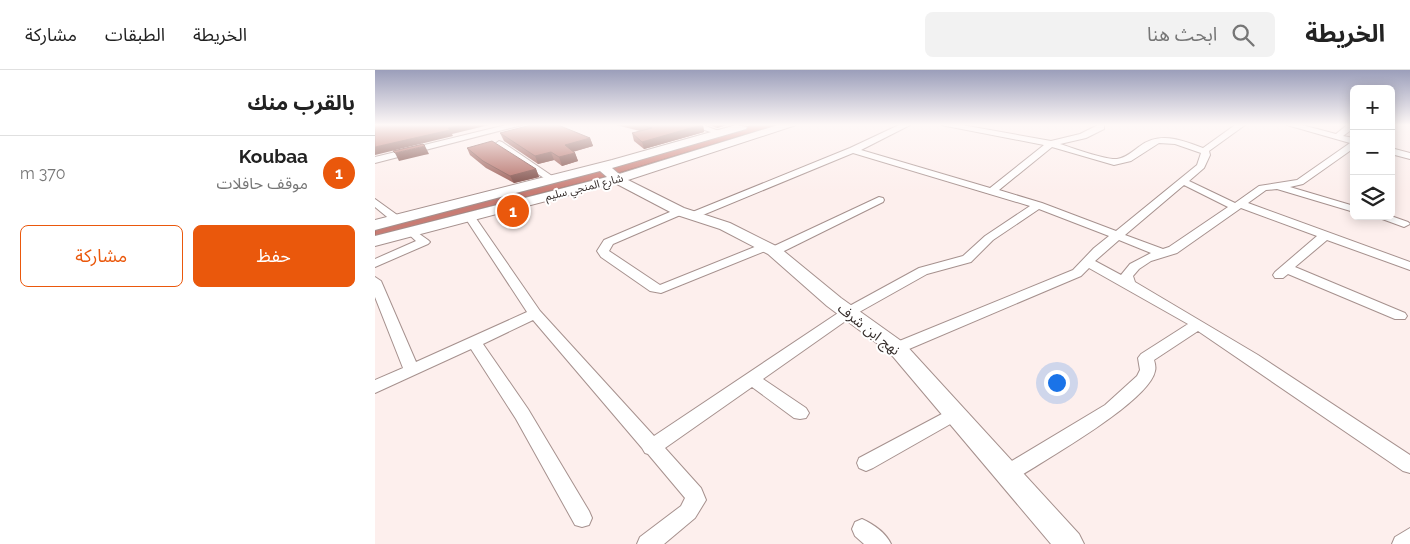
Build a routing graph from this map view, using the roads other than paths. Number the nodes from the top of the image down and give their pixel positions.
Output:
1 (427, 147) edge
2 (504, 147) edge
3 (681, 147) edge
4 (710, 147) edge
5 (859, 147) edge
6 (1046, 147) edge
7 (1061, 147) edge
8 (1147, 147) edge
9 (1191, 147) edge
10 (1209, 147) edge
11 (1347, 147) edge
12 (853, 150) junction
13 (1205, 151) junction
14 (1395, 152) edge
15 (1410, 156) edge
16 (375, 160) edge
17 (610, 173) junction
18 (553, 180) junction
19 (1182, 181) junction
20 (1278, 186) junction
21 (992, 191) junction
22 (879, 200) dead end
23 (375, 202) edge
24 (1038, 205) junction
25 (1238, 206) junction
26 (1350, 208) edge
27 (688, 213) junction
28 (469, 216) junction
29 (396, 219) junction
30 (1392, 220) edge
31 (1404, 224) dead end
32 (375, 225) edge
33 (411, 231) junction
34 (1120, 235) junction
35 (1325, 235) junction
36 (375, 241) edge
37 (770, 248) junction
38 (1160, 252) junction
39 (375, 263) edge
40 (1089, 263) junction
41 (1410, 266) edge
42 (375, 281) edge
43 (1129, 283) junction
44 (849, 312) junction
45 (535, 314) junction
46 (1400, 316) dead end
47 (1197, 325) junction
48 (474, 342) junction
49 (897, 348) junction
50 (412, 371) junction
51 (752, 379) junction
52 (375, 387) edge
53 (800, 413) dead end
54 (955, 413) junction
55 (651, 448) junction
56 (866, 463) dead end
57 (1410, 465) edge
58 (1007, 474) junction
59 (582, 518) dead end
60 (862, 528) dead end
61 (1410, 538) edge
62 (659, 540) edge
63 (880, 544) edge
64 (1069, 544) edge
65 (1403, 544) edge

1 - 16 street
2 - 18 street
3 - 17 main road
4 - 17 main road, شارع المنجي سليم
5 - 12 street
6 - 21 street
7 - 8 street
9 - 13 street
10 - 13 street
11 - 20 street
12 - 21 street
12 - 27 street
13 - 19 street
14 - 15 street
17 - 18 main road
17 - 27 main road, نهج ابن شرف
17 - 28 main road, شارع المنجي سليم
18 - 29 main road
19 - 25 street
19 - 34 street
20 - 25 street
20 - 26 street
21 - 24 street
22 - 37 street
23 - 29 street
24 - 34 street
24 - 44 street
25 - 35 street
25 - 38 street
27 - 37 main road, نهج ابن شرف
27 - 37 street
28 - 33 main road, شارع المنجي سليم
28 - 45 street
29 - 32 main road
30 - 31 street
33 - 36 main road, شارع المنجي سليم
33 - 39 street
34 - 38 street
34 - 40 street
35 - 41 street
35 - 46 street
37 - 44 main road, نهج ابن شرف
38 - 43 street
40 - 43 street
40 - 49 street
42 - 50 street
43 - 47 street
44 - 49 main road, نهج ابن شرف
44 - 51 street
45 - 48 street
45 - 55 street
47 - 57 street
47 - 58 street
48 - 50 street
48 - 59 street
49 - 54 main road, نهج ابن شرف
50 - 52 street
51 - 53 street
51 - 55 street
54 - 56 street
54 - 58 main road, نهج ابن شرف
55 - 62 street
58 - 64 main road, نهج ابن شرف
60 - 63 street
61 - 65 street

